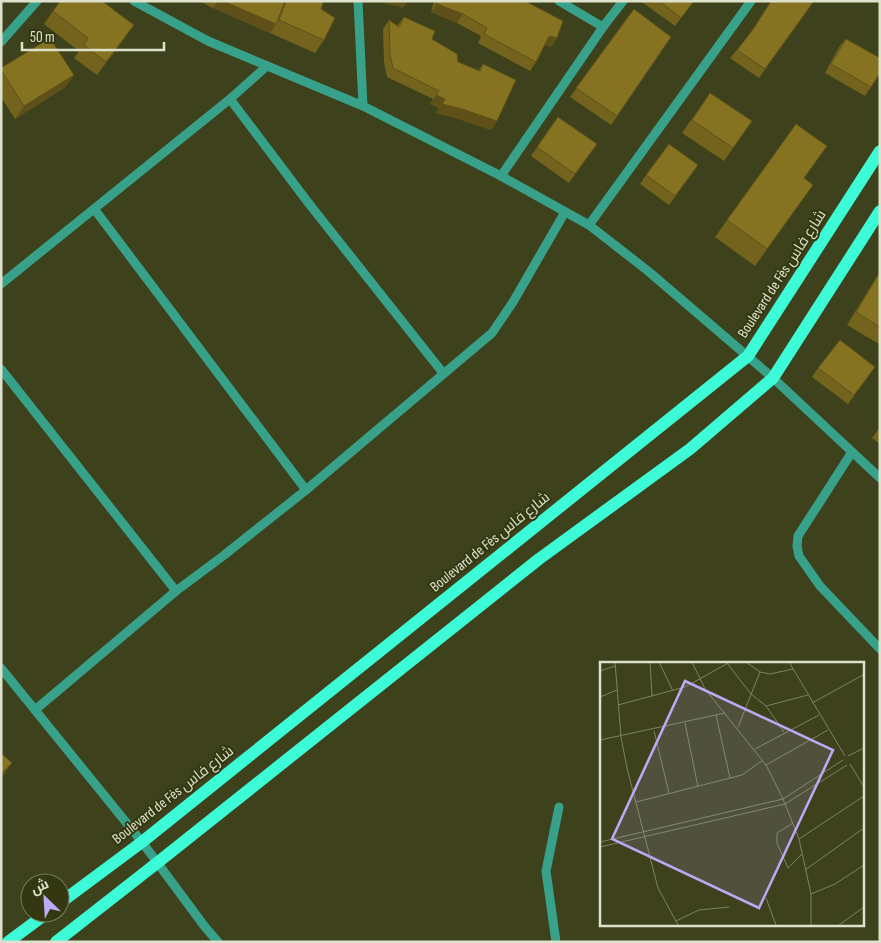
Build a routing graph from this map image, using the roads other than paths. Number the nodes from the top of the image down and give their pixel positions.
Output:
1 (37, 1) edge
2 (134, 1) edge
3 (358, 1) edge
4 (559, 1) edge
5 (623, 1) edge
6 (751, 1) edge
7 (603, 27) junction
8 (1, 42) edge
9 (267, 66) junction
10 (230, 99) junction
11 (363, 106) junction
12 (880, 152) edge
13 (501, 176) junction
14 (94, 210) junction
15 (880, 211) edge
16 (565, 212) junction
17 (589, 225) junction
18 (1, 284) edge
19 (748, 356) junction
20 (1, 370) edge
21 (443, 374) junction
22 (773, 378) junction
23 (852, 452) junction
24 (880, 478) edge
25 (306, 490) junction
26 (176, 591) junction
27 (880, 650) edge
28 (1, 668) edge
29 (34, 710) junction
30 (559, 807) dead end
31 (142, 842) junction
32 (157, 863) junction
33 (70, 896) edge
34 (34, 923) edge
35 (8, 942) edge
36 (56, 942) edge
37 (218, 942) edge
38 (556, 942) edge

1 - 8 street
2 - 9 street
3 - 11 street
4 - 7 street
5 - 7 street
6 - 17 street
7 - 13 street
9 - 10 street
9 - 11 street
10 - 14 street
10 - 21 street
11 - 13 street
12 - 19 main road, Boulevard de Fès شارع فاس
13 - 16 street
14 - 18 street
14 - 25 street
15 - 22 main road
16 - 17 street
16 - 21 street
17 - 19 street
19 - 22 street
19 - 31 main road, Boulevard de Fès شارع فاس
20 - 26 street
21 - 25 street
22 - 23 street
22 - 32 main road
23 - 24 street
23 - 27 street
25 - 26 street
26 - 29 street
28 - 29 street
29 - 31 street
30 - 38 street
31 - 32 street
31 - 33 main road, Boulevard de Fès شارع فاس
32 - 36 main road
32 - 37 street
34 - 35 main road

